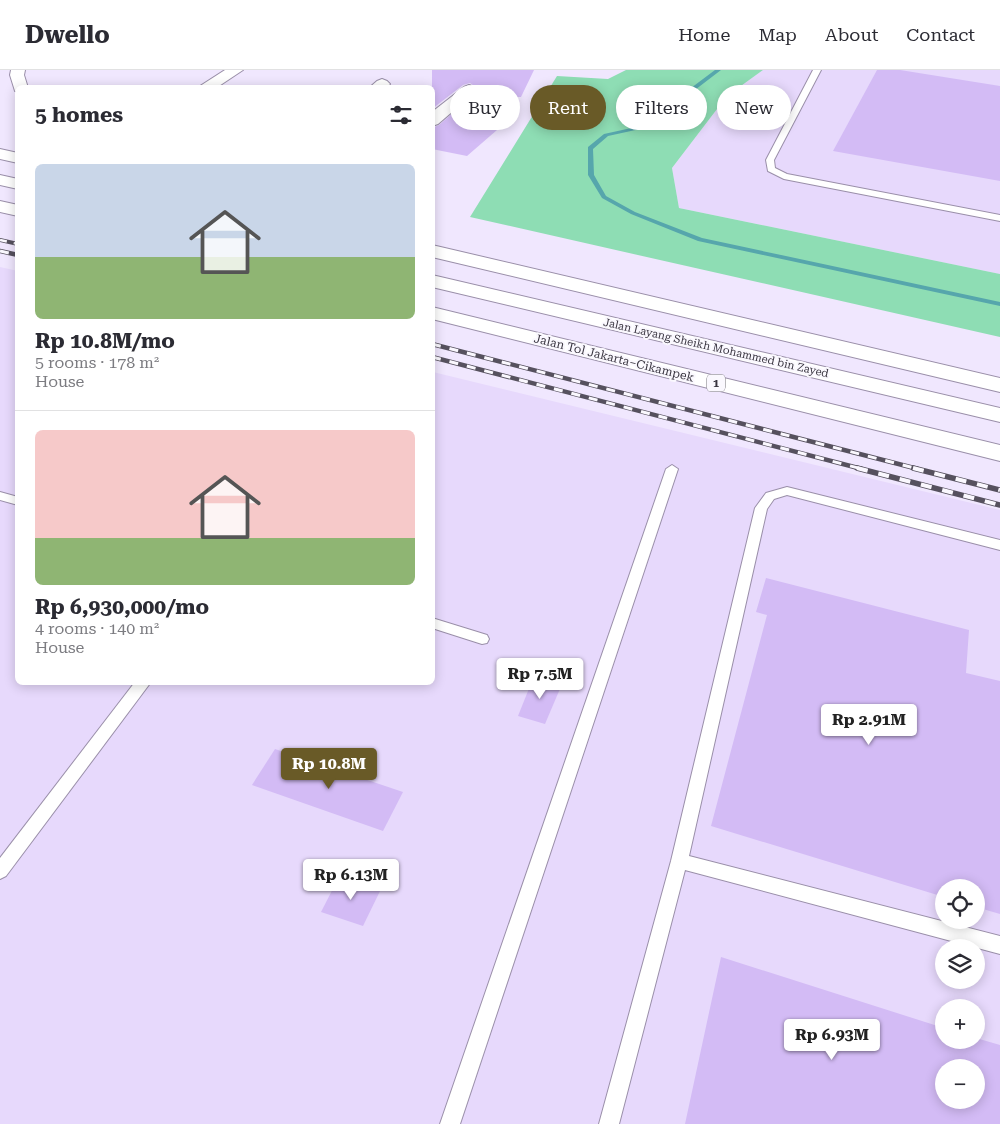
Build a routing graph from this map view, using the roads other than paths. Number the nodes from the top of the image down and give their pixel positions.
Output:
1 (18, 70) edge
2 (236, 70) edge
3 (817, 70) edge
4 (19, 85) edge
5 (209, 85) edge
6 (450, 106) edge
7 (435, 118) edge
8 (0, 154) edge
9 (15, 157) edge
10 (0, 168) edge
11 (15, 170) edge
12 (0, 180) edge
13 (15, 183) edge
14 (0, 206) edge
15 (15, 210) edge
16 (1000, 218) edge
17 (435, 252) edge
18 (435, 267) edge
19 (435, 282) edge
20 (435, 314) edge
21 (1000, 384) edge
22 (1000, 397) edge
23 (1000, 415) edge
24 (1000, 453) edge
25 (672, 469) dead end
26 (0, 496) edge
27 (15, 500) edge
28 (1000, 545) edge
29 (435, 624) edge
30 (482, 638) dead end
31 (142, 685) edge
32 (679, 861) junction
33 (0, 871) edge
34 (1000, 945) edge
35 (450, 1124) edge
36 (609, 1124) edge

1 - 4 main road
2 - 5 main road
3 - 16 lane
6 - 7 main road
8 - 9 main road
10 - 11 main road
12 - 13 main road
14 - 15 main road
17 - 21 main road
18 - 22 main road, Jalan Layang Sheikh Mohammed bin Zayed
19 - 23 main road, Jalan Layang Sheikh Mohammed bin Zayed
20 - 24 main road, Jalan Tol Jakarta–Cikampek / 1
25 - 35 lane
26 - 27 lane
28 - 32 lane
29 - 30 lane
31 - 33 lane
32 - 34 lane
32 - 36 lane

